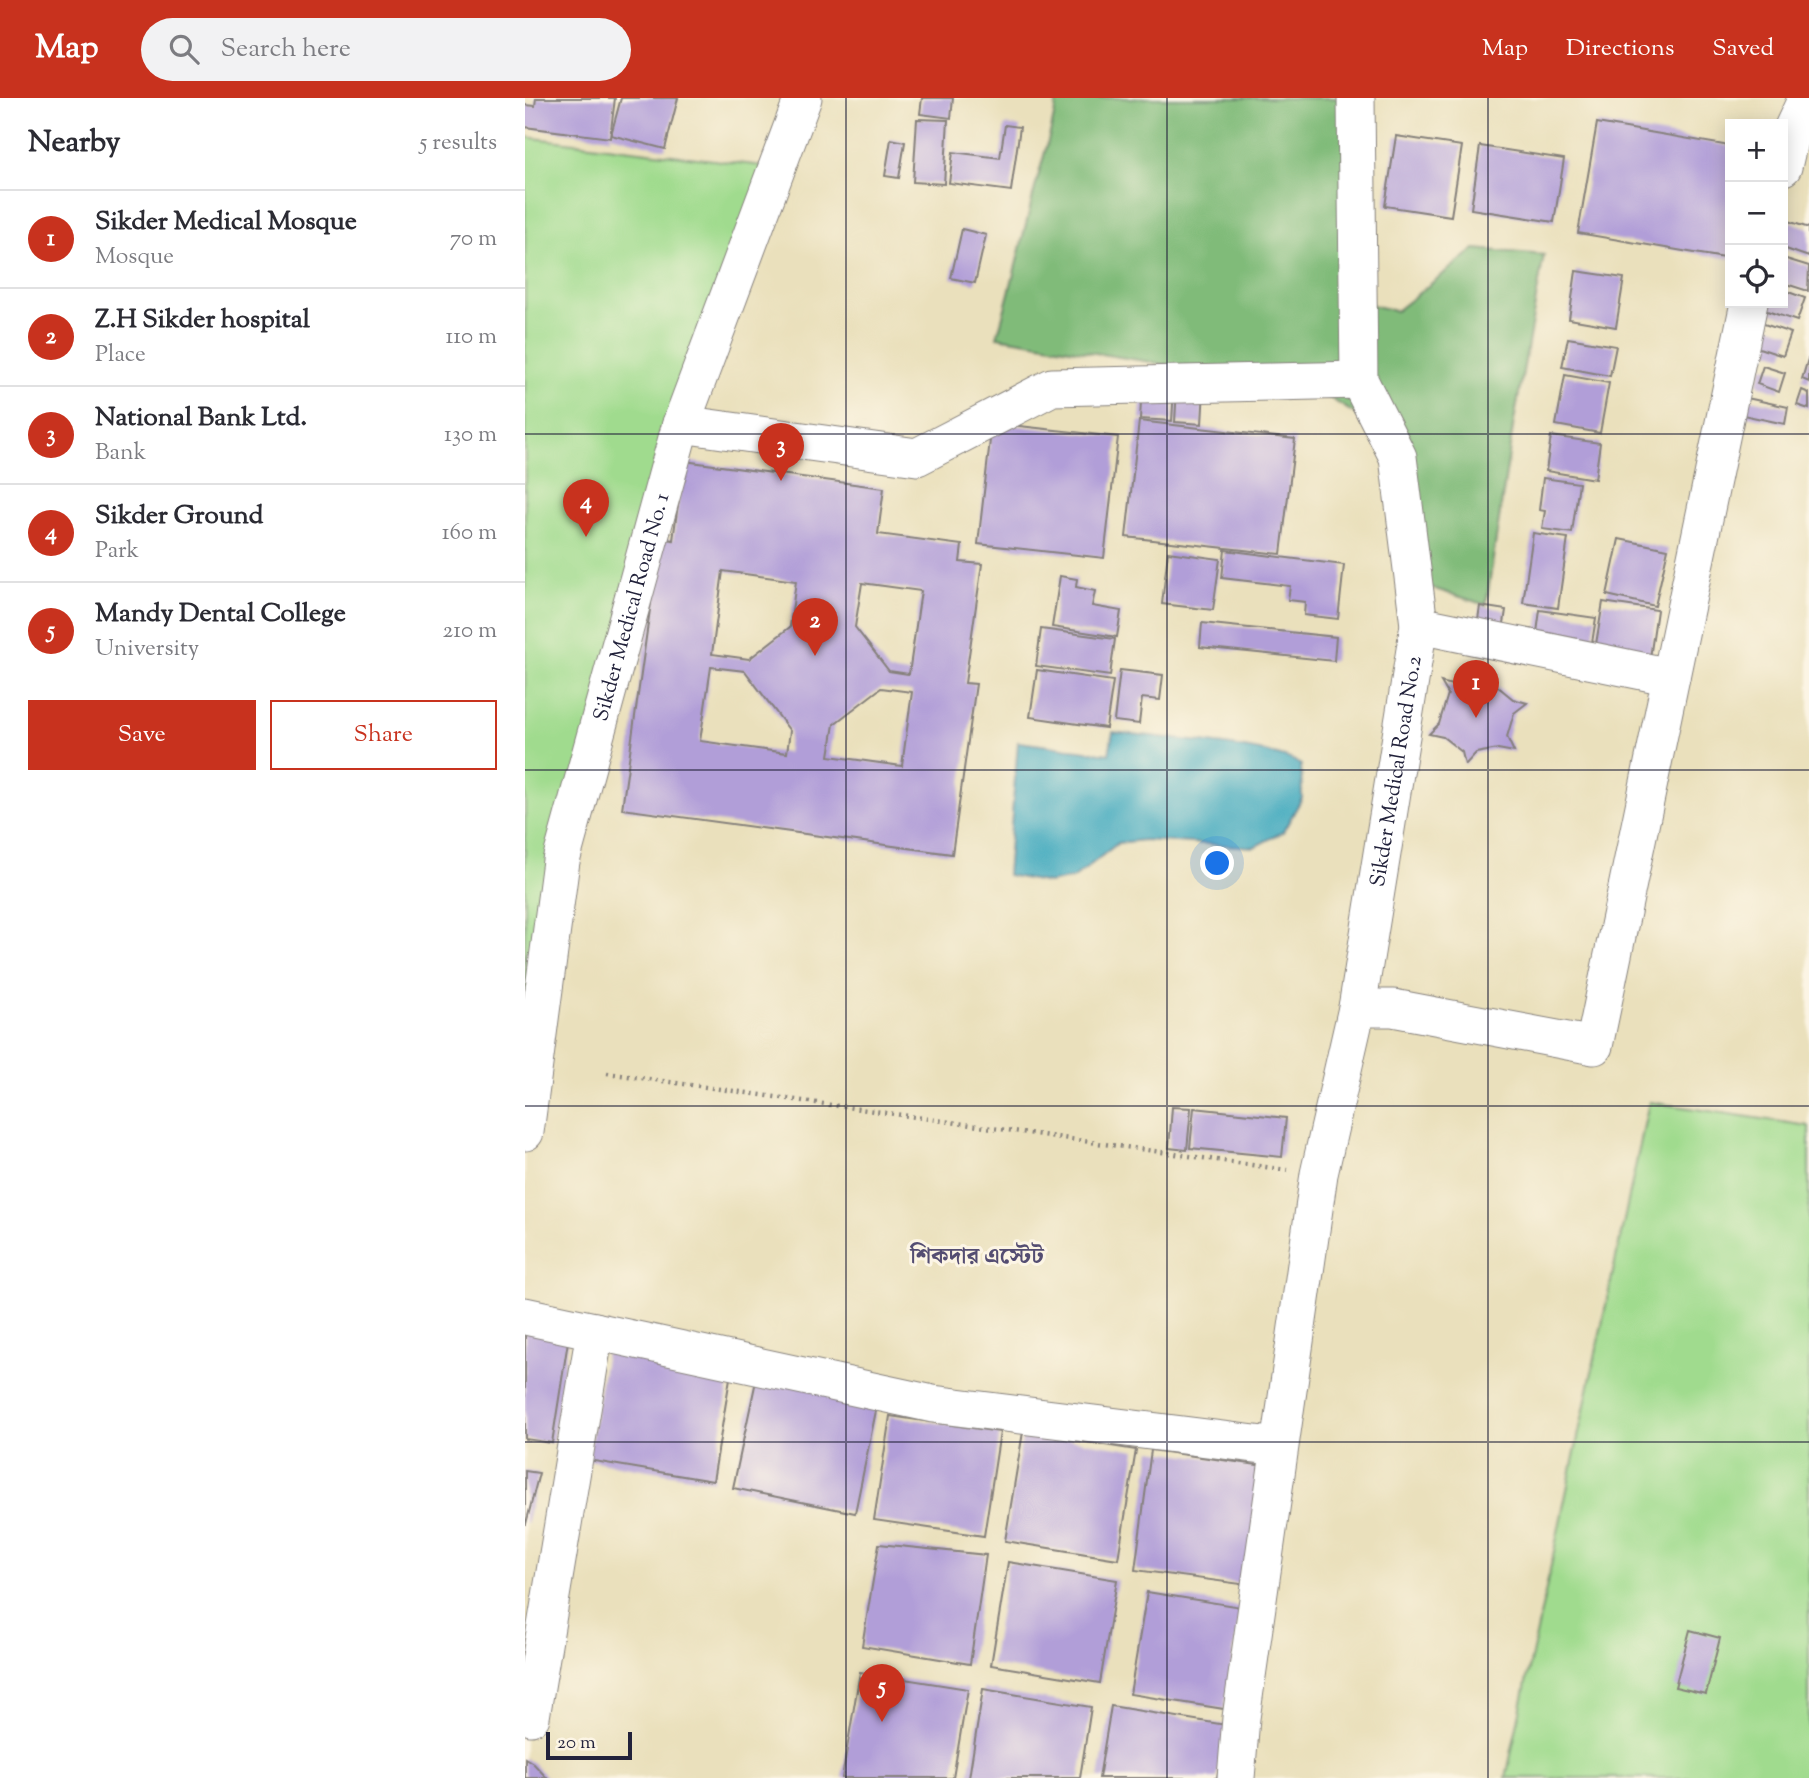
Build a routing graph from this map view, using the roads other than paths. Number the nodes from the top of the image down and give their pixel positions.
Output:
1 (803, 98) edge
2 (1356, 98) edge
3 (1807, 98) edge
4 (1788, 145) edge
5 (1748, 308) edge
6 (1359, 380) junction
7 (681, 424) junction
8 (1419, 625) junction
9 (1671, 677) junction
10 (1356, 1008) junction
11 (525, 1132) edge
12 (525, 1316) edge
13 (595, 1331) junction
14 (1279, 1447) junction
15 (531, 1717) dead end
16 (1236, 1778) edge

1 - 7 street, Sikder Medical Road No. 1
2 - 6 street, Sikder Medical Road No.2
3 - 4 street
5 - 9 street
6 - 7 street
6 - 8 street, Sikder Medical Road No.2
7 - 11 street, Sikder Medical Road No. 1
8 - 9 street
8 - 10 street, Sikder Medical Road No.2
9 - 10 street
10 - 14 street, Sikder Medical Road No.2
12 - 13 street
13 - 14 street
13 - 15 street
14 - 16 street, Sikder Medical Road No.2

